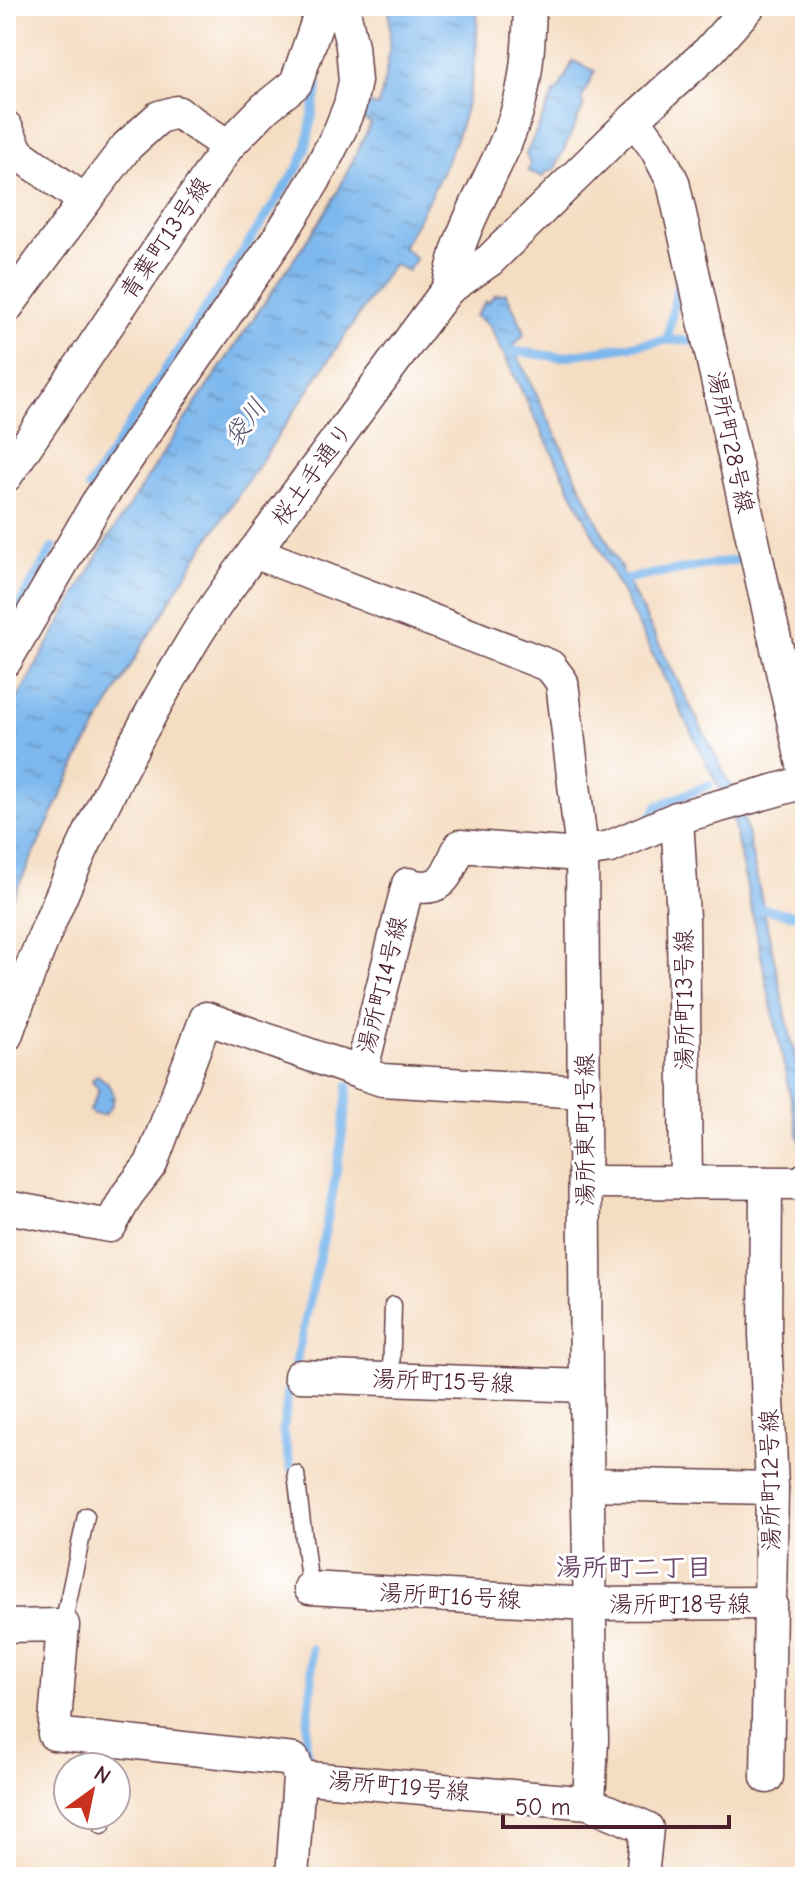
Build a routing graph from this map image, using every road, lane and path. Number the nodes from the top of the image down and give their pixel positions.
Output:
1 (299, 6) edge
2 (323, 6) edge
3 (343, 6) edge
4 (530, 6) edge
5 (749, 6) edge
6 (286, 91) junction
7 (634, 119) junction
8 (6, 127) edge
9 (228, 146) junction
10 (85, 201) junction
11 (448, 289) junction
12 (6, 308) edge
13 (6, 476) edge
14 (254, 552) junction
15 (6, 660) edge
16 (805, 774) edge
17 (805, 782) edge
18 (677, 818) junction
19 (582, 852) junction
20 (6, 1036) edge
21 (361, 1073) junction
22 (584, 1092) junction
23 (803, 1181) edge
24 (585, 1182) junction
25 (686, 1183) junction
26 (766, 1183) junction
27 (6, 1207) edge
28 (393, 1305) dead end
29 (300, 1376) dead end
30 (391, 1379) junction
31 (586, 1386) junction
32 (296, 1474) dead end
33 (588, 1484) junction
34 (772, 1488) junction
35 (86, 1516) dead end
36 (310, 1588) joint
37 (771, 1603) junction
38 (589, 1604) junction
39 (63, 1625) junction
40 (6, 1626) edge
41 (102, 1751) edge
42 (132, 1754) edge
43 (299, 1777) junction
44 (767, 1777) dead end
45 (589, 1803) junction
46 (292, 1877) edge
47 (642, 1877) edge

1 - 6 street
2 - 6 street, 青葉町13号線
3 - 15 street
4 - 11 street
5 - 7 street, 桜土手通り
6 - 9 street, 青葉町13号線
7 - 11 street, 桜土手通り
7 - 16 street, 湯所町28号線
8 - 10 street
9 - 10 street
9 - 13 street, 青葉町13号線
10 - 12 street
11 - 14 street, 桜土手通り
14 - 19 street, 湯所東町1号線
14 - 20 street, 桜土手通り
17 - 18 street
18 - 19 street
18 - 25 street, 湯所町13号線
19 - 21 street, 湯所町14号線
19 - 22 street, 湯所東町1号線
21 - 22 street
21 - 27 street, 湯所町14号線
22 - 24 street, 湯所東町1号線
23 - 26 street
24 - 25 street
24 - 31 street, 湯所東町1号線
25 - 26 street
26 - 34 street, 湯所町12号線
28 - 30 lane
29 - 30 street, 湯所町15号線
30 - 31 street, 湯所町15号線
31 - 33 street, 湯所東町1号線
32 - 36 lane
33 - 34 street
33 - 38 street, 湯所東町1号線
34 - 37 street, 湯所町12号線
35 - 39 lane
36 - 38 street, 湯所町16号線
37 - 38 street, 湯所町18号線
37 - 44 street, 湯所町12号線
38 - 45 street, 湯所東町1号線
39 - 40 street
39 - 41 street, 湯所町19号線
42 - 43 street, 湯所町19号線
43 - 45 street, 湯所町19号線
43 - 46 street
45 - 47 street

